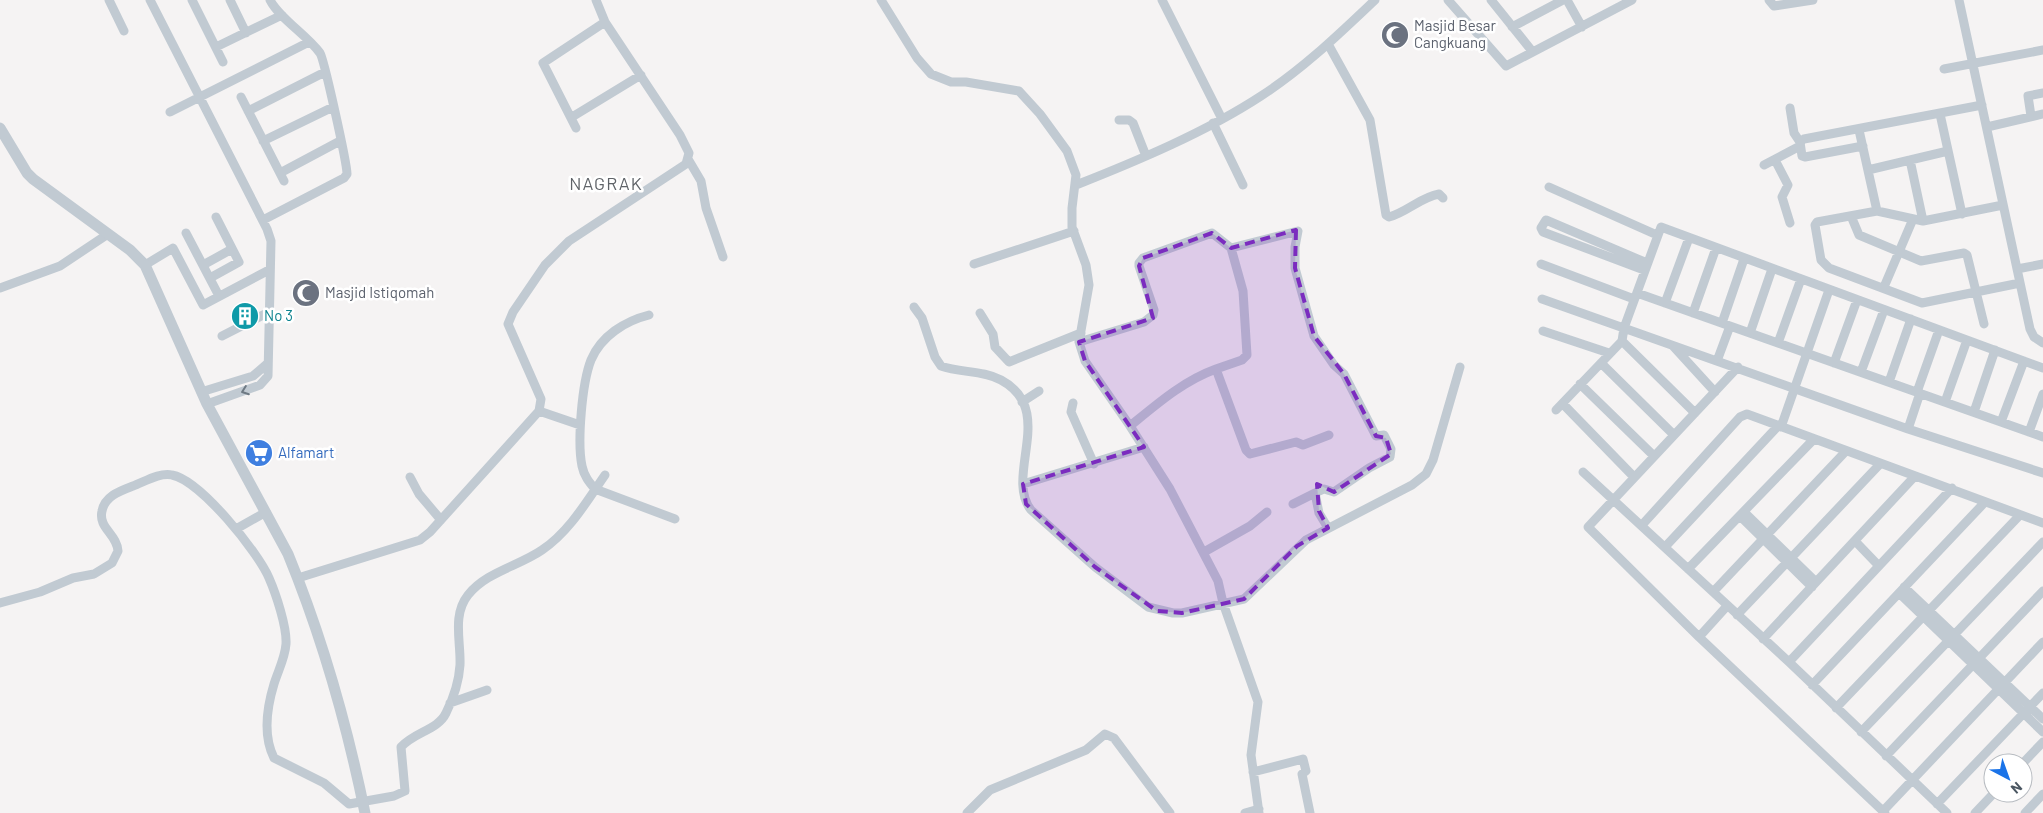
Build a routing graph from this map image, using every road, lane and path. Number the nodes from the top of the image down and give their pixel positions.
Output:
1 (109, 0) edge
2 (150, 0) edge
3 (192, 0) edge
4 (230, 0) edge
5 (270, 0) edge
6 (596, 0) edge
7 (881, 0) edge
8 (1162, 0) edge
9 (1375, 0) edge
10 (1448, 0) edge
11 (1492, 0) edge
12 (1563, 0) edge
13 (1567, 0) edge
14 (1632, 0) edge
15 (1769, 0) edge
16 (1813, 0) edge
17 (1959, 0) edge
18 (282, 15) junction
19 (605, 22) junction
20 (1512, 27) junction
21 (1582, 28) junction
22 (124, 31) dead end
23 (246, 33) junction
24 (309, 42) junction
25 (1328, 44) junction
26 (216, 47) junction
27 (2043, 50) edge
28 (1532, 51) junction
29 (223, 62) dead end
30 (1973, 63) junction
31 (1944, 69) dead end
32 (325, 72) junction
33 (641, 75) junction
34 (2043, 93) edge
35 (199, 97) junction
36 (241, 97) dead end
37 (1982, 105) junction
38 (333, 107) junction
39 (1790, 108) dead end
40 (248, 111) junction
41 (170, 112) dead end
42 (1940, 114) junction
43 (2043, 114) edge
44 (2032, 116) junction
45 (572, 117) junction
46 (1119, 120) dead end
47 (1217, 121) junction
48 (1987, 127) junction
49 (0, 128) edge
50 (576, 128) dead end
51 (1860, 130) junction
52 (263, 141) junction
53 (340, 141) junction
54 (1800, 144) junction
55 (1863, 146) junction
56 (1948, 152) junction
57 (1146, 156) junction
58 (688, 158) junction
59 (1775, 160) junction
60 (1910, 160) junction
61 (1764, 165) dead end
62 (1868, 170) junction
63 (1076, 185) junction
64 (1244, 185) dead end
65 (1549, 188) dead end
66 (1443, 198) dead end
67 (2003, 205) junction
68 (1877, 211) junction
69 (1962, 214) junction
70 (1851, 216) junction
71 (216, 217) dead end
72 (1913, 219) junction
73 (262, 220) junction
74 (1923, 221) junction
75 (1790, 223) dead end
76 (1074, 231) junction
77 (186, 233) dead end
78 (108, 234) junction
79 (1657, 235) junction
80 (1689, 238) junction
81 (1231, 248) junction
82 (1716, 248) junction
83 (232, 249) junction
84 (1897, 253) junction
85 (723, 257) dead end
86 (1744, 258) junction
87 (203, 264) junction
88 (974, 264) dead end
89 (1541, 264) dead end
90 (2043, 264) edge
91 (145, 265) junction
92 (1646, 267) junction
93 (1772, 269) junction
94 (2017, 269) junction
95 (269, 270) junction
96 (210, 278) junction
97 (1801, 279) junction
98 (2020, 284) junction
99 (1884, 287) junction
100 (0, 288) edge
101 (1829, 290) junction
102 (1976, 293) junction
103 (220, 296) junction
104 (1635, 296) junction
105 (1542, 299) dead end
106 (1856, 300) junction
107 (1665, 303) junction
108 (914, 308) dead end
109 (1884, 310) junction
110 (269, 312) junction
111 (980, 313) dead end
112 (1693, 313) junction
113 (649, 315) dead end
114 (1911, 320) junction
115 (1726, 324) junction
116 (1984, 324) dead end
117 (1624, 328) junction
118 (1939, 330) junction
119 (1543, 331) dead end
120 (1750, 333) junction
121 (222, 336) dead end
122 (1080, 337) junction
123 (1967, 340) junction
124 (1622, 342) junction
125 (1778, 343) junction
126 (2043, 343) edge
127 (1671, 345) junction
128 (1995, 350) junction
129 (1609, 353) junction
130 (1807, 353) junction
131 (2024, 360) junction
132 (1717, 361) junction
133 (1600, 363) junction
134 (1834, 363) junction
135 (267, 364) junction
136 (1460, 367) dead end
137 (1738, 367) junction
138 (2043, 368) edge
139 (1216, 369) junction
140 (1861, 372) junction
141 (1890, 382) junction
142 (1580, 384) junction
143 (1795, 389) junction
144 (1039, 391) dead end
145 (201, 392) junction
146 (1715, 392) junction
147 (1918, 392) junction
148 (2043, 394) edge
149 (1022, 402) junction
150 (1945, 402) junction
151 (1073, 403) dead end
152 (206, 404) junction
153 (539, 411) junction
154 (1974, 412) junction
155 (1695, 413) junction
156 (2001, 422) junction
157 (580, 426) junction
158 (1130, 426) junction
159 (1780, 427) junction
160 (1908, 429) junction
161 (2029, 432) junction
162 (1329, 435) dead end
163 (1674, 435) junction
164 (2043, 436) edge
165 (1814, 439) junction
166 (1144, 447) junction
167 (1846, 451) junction
168 (1654, 456) junction
169 (1094, 464) junction
170 (1880, 464) junction
171 (1583, 472) dead end
172 (2043, 473) edge
173 (605, 474) dead end
174 (1916, 476) junction
175 (410, 477) dead end
176 (1634, 477) junction
177 (1023, 484) junction
178 (1952, 488) junction
179 (595, 489) junction
180 (1315, 493) junction
181 (1614, 499) junction
182 (1985, 502) junction
183 (1293, 504) dead end
184 (266, 512) junction
185 (1267, 512) dead end
186 (1742, 514) junction
187 (2020, 515) junction
188 (675, 518) dead end
189 (441, 520) junction
190 (2043, 523) edge
191 (1642, 525) junction
192 (1328, 528) junction
193 (236, 529) junction
194 (1765, 537) junction
195 (1855, 541) junction
196 (2043, 542) edge
197 (1665, 547) junction
198 (1204, 552) junction
199 (1789, 560) junction
200 (1879, 566) junction
201 (1688, 569) junction
202 (298, 578) junction
203 (1814, 584) junction
204 (1902, 590) junction
205 (2043, 591) edge
206 (1713, 592) junction
207 (0, 603) edge
208 (1222, 603) junction
209 (1727, 606) junction
210 (1926, 613) junction
211 (1737, 615) junction
212 (1700, 637) junction
213 (1951, 637) junction
214 (1763, 639) junction
215 (2043, 642) edge
216 (1976, 661) junction
217 (1789, 662) junction
218 (1812, 685) junction
219 (2002, 686) junction
220 (487, 690) dead end
221 (2043, 693) edge
222 (450, 703) junction
223 (1836, 708) junction
224 (2027, 710) junction
225 (2043, 719) edge
226 (1861, 732) junction
227 (2043, 732) edge
228 (2043, 742) edge
229 (2033, 753) edge
230 (1886, 756) junction
231 (1253, 772) junction
232 (1912, 780) junction
233 (2043, 794) edge
234 (1984, 803) edge
235 (1937, 804) junction
236 (364, 807) edge
237 (1259, 811) edge
238 (1884, 812) edge
239 (967, 813) edge
240 (1170, 813) edge
241 (1245, 813) edge
242 (1310, 813) edge
243 (1947, 813) edge
244 (1975, 813) edge
245 (2025, 813) edge

1 - 22 street
2 - 35 street
3 - 26 street
4 - 23 street
5 - 18 street
6 - 19 street
7 - 63 street
8 - 47 street
9 - 25 street
10 - 28 street
11 - 20 street
12 - 20 street
13 - 21 street
14 - 21 street
15 - 16 street
17 - 30 street
18 - 23 street
18 - 24 street
19 - 33 street
19 - 45 street
20 - 28 street
21 - 28 street
23 - 26 street
24 - 32 street
24 - 35 street
25 - 47 street
25 - 66 street
26 - 29 street
27 - 30 street
30 - 31 street
30 - 37 street
32 - 38 street
32 - 40 street
33 - 45 street
33 - 58 street
34 - 44 street
35 - 41 street
35 - 73 street
36 - 40 street
37 - 42 street
37 - 48 street
38 - 52 street
38 - 53 street
39 - 54 street
40 - 52 street
42 - 51 street
42 - 56 street
43 - 44 street
44 - 48 street
45 - 50 street
46 - 57 street
47 - 57 street
47 - 64 street
48 - 67 street
49 - 78 street
51 - 54 street
51 - 55 street
52 - 53 street
53 - 73 street
54 - 55 street
54 - 59 street
55 - 62 street
56 - 60 street
56 - 69 street
57 - 63 street
58 - 85 street
58 - 153 street
59 - 61 street
59 - 75 street
60 - 62 street
60 - 74 street
62 - 68 street
63 - 76 street
65 - 79 street
67 - 69 street
67 - 94 street
68 - 70 street
68 - 72 street
69 - 74 street
70 - 84 street
70 - 99 street
71 - 83 street
72 - 74 street
72 - 84 street
73 - 95 street
76 - 88 street
76 - 122 street
77 - 87 street
78 - 91 street
78 - 100 street
79 - 80 street
79 - 92 street
80 - 82 street
80 - 107 street
81 - 122 street
81 - 139 street
81 - 180 street
82 - 86 street
82 - 112 street
83 - 87 street
83 - 96 street
84 - 99 street
84 - 102 street
86 - 93 street
86 - 115 street
87 - 96 street
89 - 104 street
90 - 94 street
91 - 103 street
91 - 145 street
92 - 92 street
92 - 104 street
93 - 97 street
93 - 120 street
94 - 98 street
95 - 103 street
95 - 110 street
96 - 103 street
97 - 101 street
97 - 125 street
98 - 102 street
98 - 126 street
99 - 102 street
101 - 106 street
101 - 130 street
102 - 116 street
104 - 107 street
104 - 117 street
105 - 117 street
106 - 109 street
106 - 134 street
107 - 112 street
108 - 149 street
109 - 114 street
109 - 140 street
110 - 121 street
110 - 135 street
111 - 122 street
112 - 115 street
113 - 157 street
114 - 118 street
114 - 141 street
115 - 120 street
115 - 132 street
117 - 124 street
117 - 127 street
118 - 123 street
118 - 147 street
119 - 129 street
120 - 125 street
122 - 158 street
123 - 128 street
123 - 150 street
124 - 129 street
124 - 155 street
125 - 130 street
127 - 132 street
127 - 146 street
128 - 131 street
128 - 154 street
129 - 133 street
130 - 134 street
130 - 143 street
131 - 138 street
131 - 156 street
132 - 137 street
133 - 142 street
133 - 163 street
134 - 140 street
135 - 145 street
135 -> 152 street
136 - 192 street
137 - 143 street
137 - 146 street
139 - 158 street
139 - 162 street
140 - 141 street
141 - 147 street
142 - 168 street
142 - 176 street
143 - 159 street
143 - 160 street
144 - 149 street
145 - 152 street
146 - 155 street
147 - 150 street
147 - 160 street
148 - 161 street
149 - 177 street
150 - 154 street
151 - 169 street
152 - 184 street
153 - 157 street
153 - 189 street
154 - 156 street
155 - 163 street
156 - 161 street
157 - 179 street
158 - 166 street
159 - 165 street
159 - 191 street
159 - 197 street
160 - 172 street
161 - 164 street
163 - 168 street
165 - 167 street
165 - 186 street
166 - 169 street
166 - 198 street
167 - 170 street
167 - 194 street
168 - 176 street
169 - 177 street
170 - 174 street
170 - 199 street
171 - 181 street
173 - 179 street
174 - 178 street
174 - 195 street
175 - 189 street
176 - 181 street
177 - 208 street
178 - 182 street
178 - 200 street
179 - 188 street
179 - 222 street
180 - 183 street
180 - 192 street
181 - 191 street
181 - 212 street
182 - 187 street
182 - 204 street
184 - 193 street
184 - 202 street
185 - 198 street
186 - 194 street
186 - 201 street
187 - 190 street
187 - 210 street
189 - 202 street
191 - 197 street
192 - 208 street
193 - 207 street
193 - 236 street
194 - 199 street
194 - 206 street
195 - 200 street
195 - 203 street
196 - 213 street
197 - 201 street
198 - 208 street
199 - 203 street
199 - 211 street
200 - 217 street
201 - 206 street
202 - 236 street
203 - 214 street
204 - 210 street
204 - 218 street
205 - 216 street
206 - 209 street
208 - 231 street
209 - 211 street
209 - 212 street
210 - 213 street
210 - 223 street
211 - 214 street
212 - 238 street
213 - 216 street
213 - 226 street
214 - 217 street
215 - 219 street
216 - 219 street
216 - 230 street
217 - 218 street
218 - 223 street
219 - 224 street
219 - 232 street
220 - 222 street
221 - 224 street
222 - 236 street
223 - 226 street
224 - 225 street
224 - 227 street
224 - 235 street
226 - 230 street
228 - 229 street
230 - 232 street
231 - 237 street
231 - 242 street
232 - 235 street
232 - 238 street
233 - 245 street
234 - 244 street
235 - 243 street
237 - 241 street
239 - 240 street

